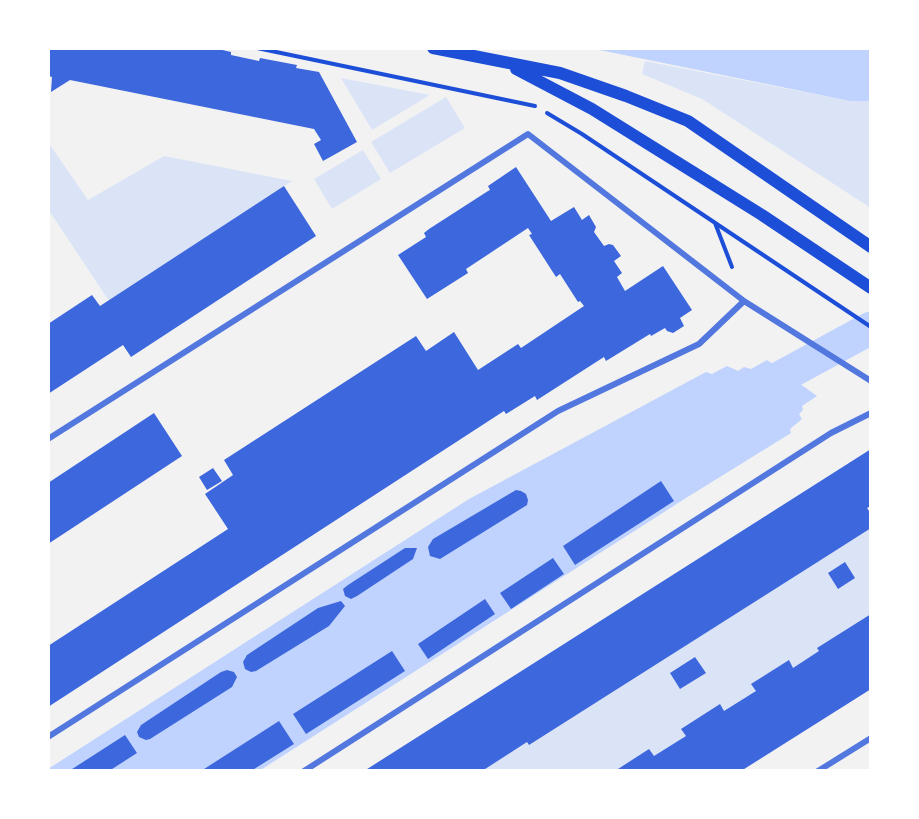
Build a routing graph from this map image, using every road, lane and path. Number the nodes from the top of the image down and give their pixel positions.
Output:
1 (257, 48) edge
2 (433, 48) edge
3 (504, 63) junction
4 (536, 106) dead end
5 (545, 112) dead end
6 (715, 222) junction
7 (871, 247) edge
8 (867, 285) edge
9 (744, 301) junction
10 (871, 327) edge
11 (870, 380) edge
12 (871, 413) edge
13 (48, 440) edge
14 (48, 737) edge
15 (871, 738) edge
16 (304, 771) edge
17 (818, 771) edge

1 - 4 path
2 - 3 main road
3 - 7 main road
3 - 8 main road
5 - 6 path
6 - 9 path
6 - 10 path
9 - 11 street
9 - 13 street
9 - 14 street
12 - 16 street
15 - 17 street

